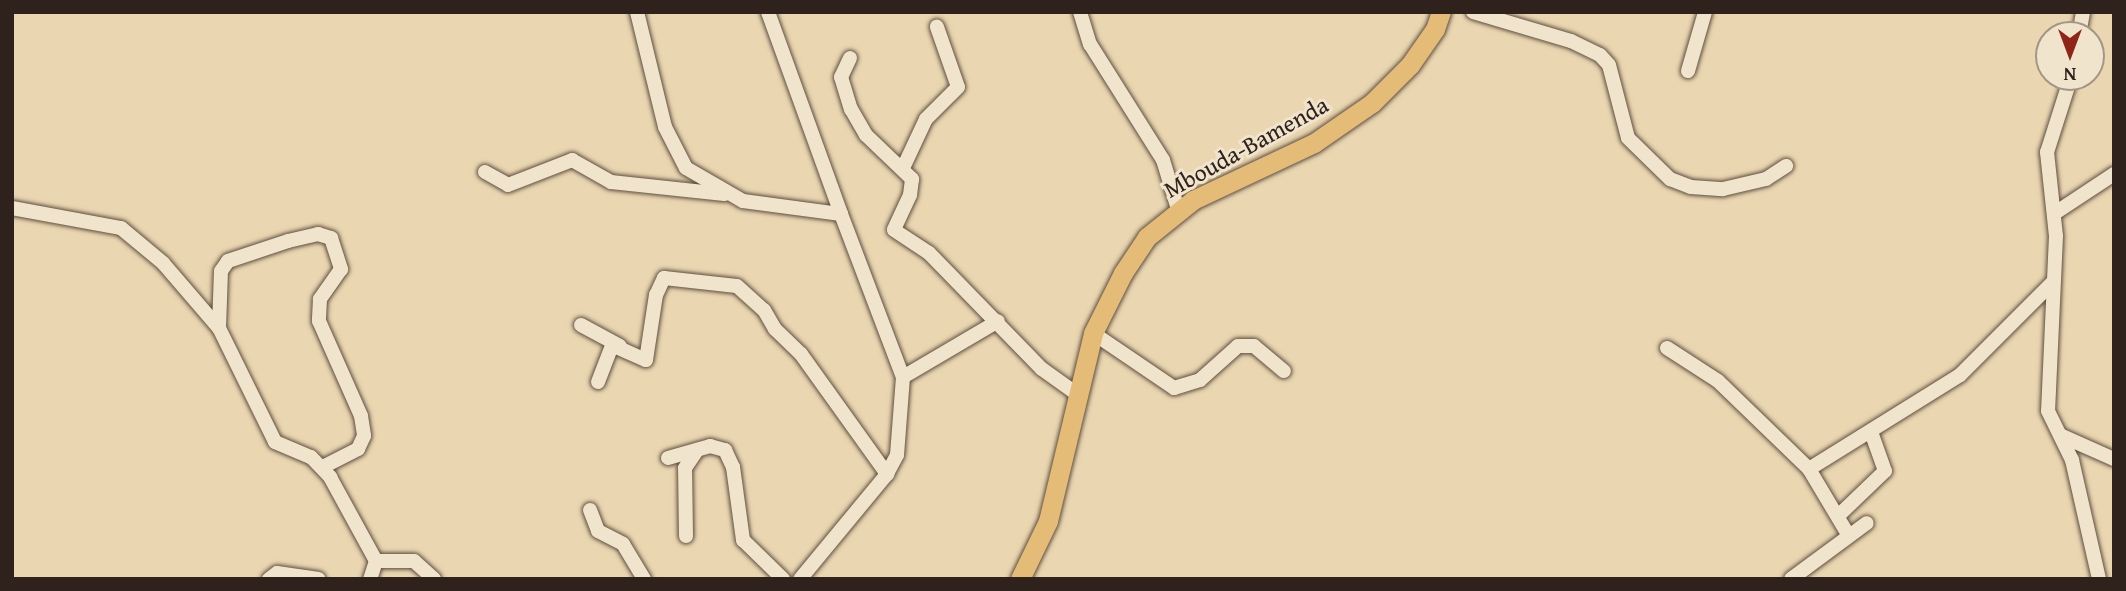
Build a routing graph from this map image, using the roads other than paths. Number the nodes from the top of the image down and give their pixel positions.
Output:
1 (637, 12) edge
2 (768, 12) edge
3 (1080, 12) edge
4 (1441, 12) edge
5 (1472, 12) edge
6 (1705, 12) edge
7 (937, 27) dead end
8 (850, 58) dead end
9 (1688, 71) dead end
10 (2066, 91) edge
11 (1786, 166) dead end
12 (903, 168) junction
13 (485, 172) dead end
14 (2114, 174) edge
15 (725, 194) junction
16 (12, 208) edge
17 (1178, 209) junction
18 (2055, 213) junction
19 (841, 214) junction
20 (2053, 282) junction
21 (998, 321) junction
22 (581, 325) dead end
23 (219, 328) junction
24 (1093, 333) junction
25 (1667, 348) dead end
26 (646, 360) junction
27 (1284, 371) dead end
28 (903, 377) junction
29 (598, 382) dead end
30 (1077, 394) junction
31 (1871, 432) junction
32 (2062, 436) junction
33 (696, 450) junction
34 (668, 458) dead end
35 (2114, 459) edge
36 (323, 467) junction
37 (1809, 469) junction
38 (887, 474) junction
39 (590, 510) dead end
40 (1838, 516) junction
41 (1867, 523) dead end
42 (1849, 536) junction
43 (686, 537) dead end
44 (376, 561) junction
45 (269, 579) edge
46 (318, 579) edge
47 (370, 579) edge
48 (434, 579) edge
49 (644, 579) edge
50 (783, 579) edge
51 (800, 579) edge
52 (1020, 579) edge
53 (1791, 579) edge
54 (2099, 579) edge

1 - 15 street
2 - 19 street
3 - 17 street
4 - 17 highway, Mbouda-Bamenda
5 - 11 street
6 - 9 street
7 - 12 street
8 - 12 street
10 - 18 street
12 - 21 street
13 - 15 street
14 - 18 street
15 - 19 street
16 - 23 street
17 - 24 highway, Mbouda-Bamenda
18 - 20 street
19 - 28 street
20 - 31 street
20 - 32 street
21 - 28 street
21 - 30 street
22 - 26 street
23 - 36 street
23 - 36 street
24 - 27 street
24 - 30 highway, Mbouda-Bamenda
25 - 37 street
26 - 29 street
26 - 38 street
28 - 38 street
30 - 52 highway, Mbouda-Bamenda
31 - 37 street
31 - 40 street
32 - 35 street
32 - 54 street
33 - 34 street
33 - 43 street
33 - 50 street
36 - 44 street
37 - 40 street
38 - 51 street
39 - 49 street
40 - 42 street
41 - 42 street
42 - 53 street
44 - 47 street
44 - 48 street
45 - 46 street

